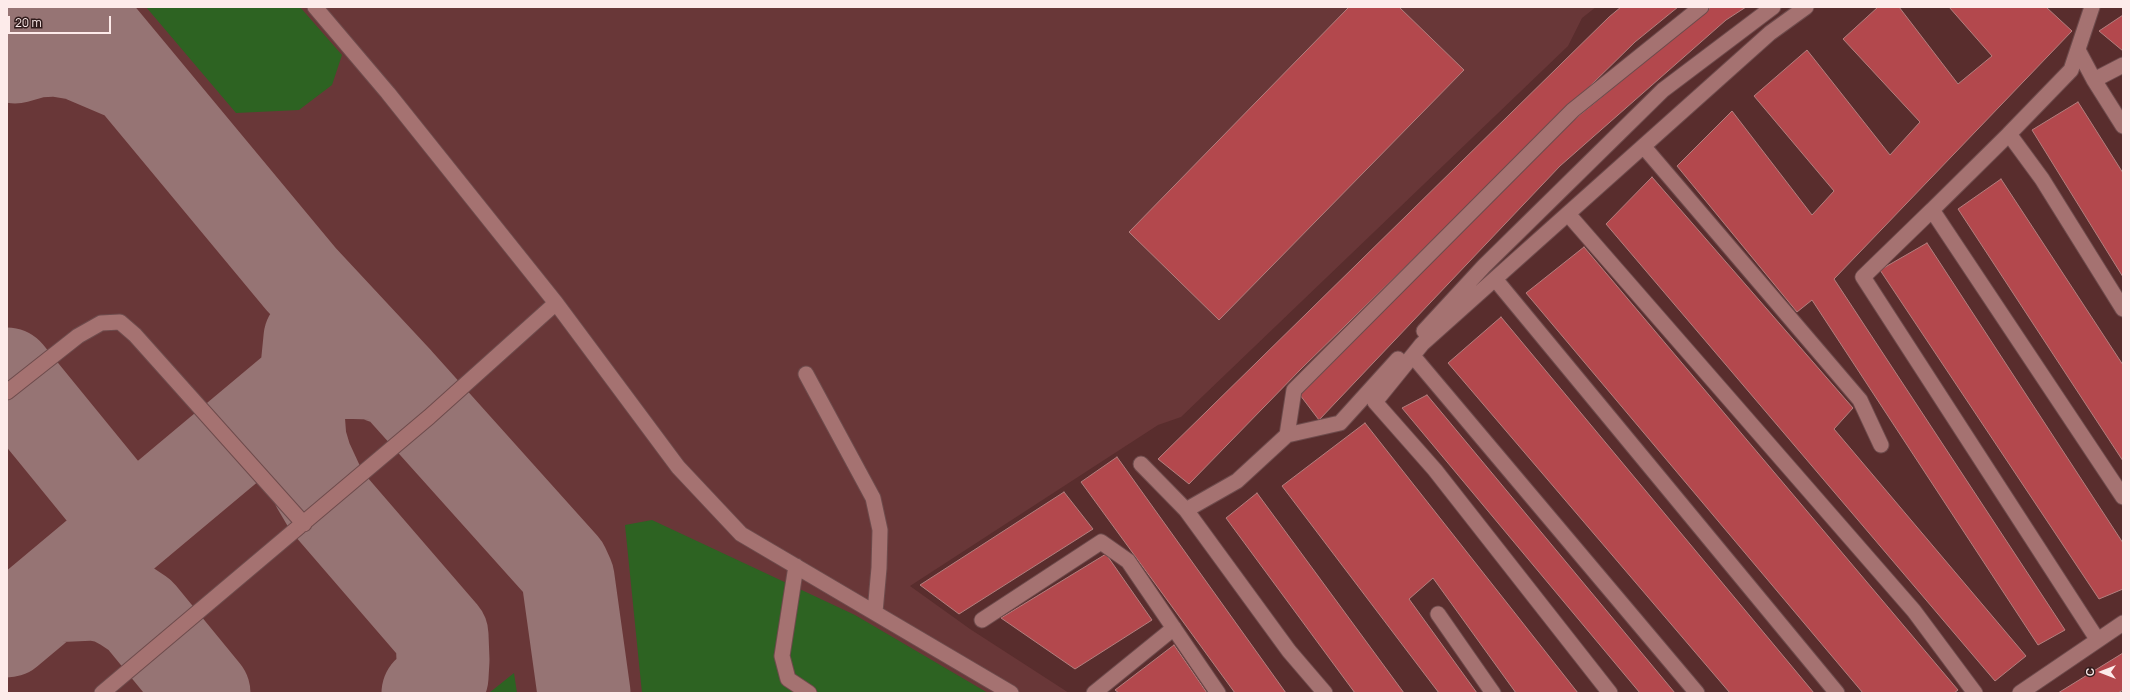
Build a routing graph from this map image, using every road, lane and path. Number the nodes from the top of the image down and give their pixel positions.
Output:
1 (315, 7) edge
2 (1701, 7) edge
3 (1774, 7) edge
4 (1806, 7) edge
5 (2092, 7) edge
6 (2078, 50) junction
7 (2123, 64) edge
8 (2094, 80) junction
9 (2123, 126) edge
10 (2009, 134) junction
11 (1644, 147) junction
12 (1932, 210) junction
13 (1568, 214) junction
14 (1495, 280) junction
15 (556, 303) junction
16 (2123, 309) edge
17 (1413, 356) junction
18 (806, 374) dead end
19 (7, 392) edge
20 (1287, 435) junction
21 (1881, 445) dead end
22 (1140, 464) dead end
23 (2123, 497) edge
24 (1186, 510) junction
25 (304, 524) junction
26 (796, 566) junction
27 (875, 612) junction
28 (1438, 614) dead end
29 (982, 620) dead end
30 (2123, 623) edge
31 (1174, 628) junction
32 (2097, 640) junction
33 (102, 693) edge
34 (809, 693) edge
35 (1011, 693) edge
36 (1094, 693) edge
37 (1218, 693) edge
38 (1325, 693) edge
39 (1493, 693) edge
40 (1610, 693) edge
41 (1697, 693) edge
42 (1837, 693) edge
43 (1975, 693) edge
44 (2020, 693) edge

1 - 15 lane
2 - 20 lane
3 - 20 lane
4 - 11 lane
5 - 6 lane
6 - 8 lane
6 - 10 lane
7 - 8 lane
8 - 9 lane
10 - 12 lane
10 - 16 lane
11 - 13 lane
11 - 21 lane
12 - 23 lane
12 - 32 lane
13 - 14 lane
13 - 43 lane
14 - 17 lane
14 - 42 lane
15 - 25 lane
15 - 26 lane
17 - 40 lane
17 - 41 lane
18 - 27 lane
19 - 25 lane
20 - 24 lane
22 - 24 lane
24 - 38 lane
25 - 33 lane
26 - 27 lane
26 - 34 lane
27 - 35 lane
28 - 39 lane
29 - 31 lane
30 - 32 lane
31 - 36 lane
31 - 37 lane
32 - 44 lane

